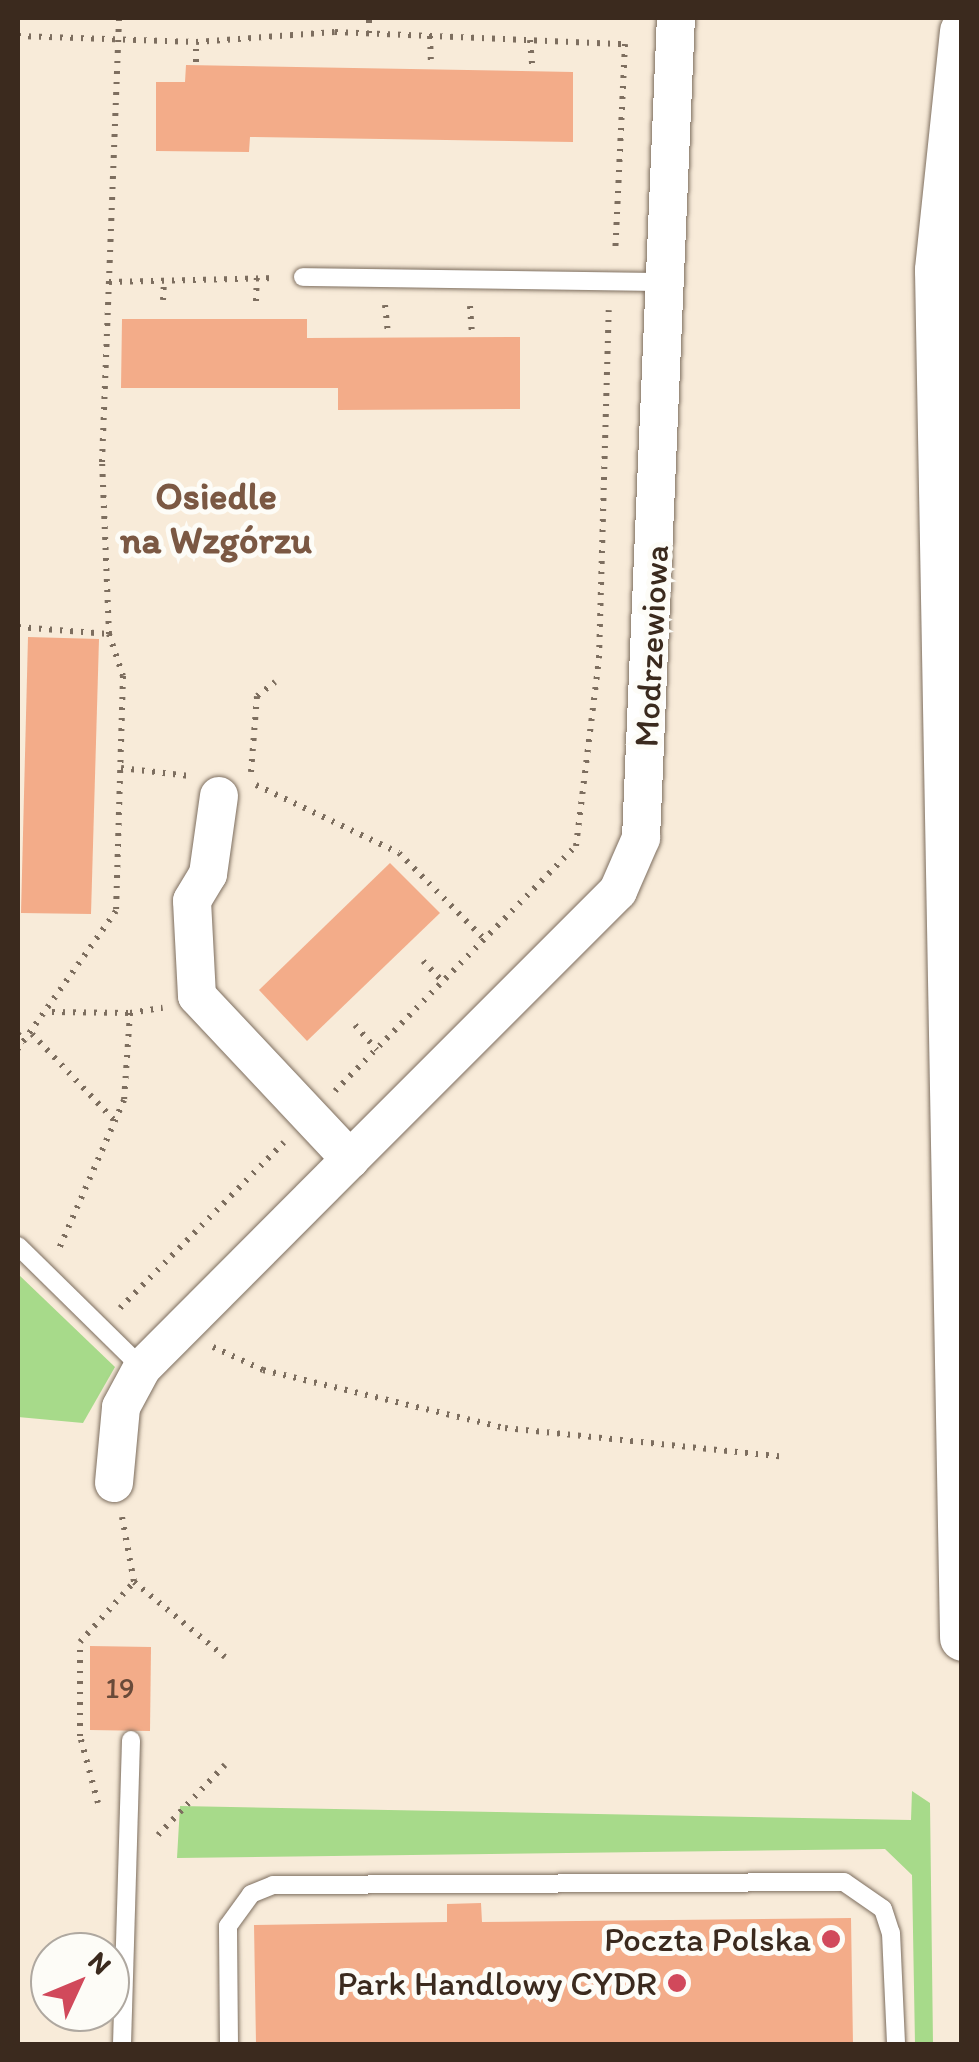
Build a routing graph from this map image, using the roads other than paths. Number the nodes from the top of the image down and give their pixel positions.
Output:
1 (676, 18) edge
2 (962, 31) edge
3 (303, 277) road end
4 (666, 282) junction
5 (216, 788) road end
6 (954, 890) edge
7 (956, 1079) edge
8 (350, 1159) junction
9 (18, 1246) edge
10 (142, 1368) junction
11 (114, 1483) road end
12 (961, 1576) edge
13 (962, 1638) edge
14 (132, 1740) dead end
15 (122, 2044) edge
16 (229, 2044) edge
17 (896, 2044) edge

1 - 4 street, Modrzewiowa
2 - 6 street
3 - 4 lane
4 - 8 street, Modrzewiowa
5 - 8 street
6 - 7 street
7 - 12 street
8 - 10 street, Modrzewiowa
9 - 10 lane
10 - 11 street, Modrzewiowa
12 - 13 street
14 - 15 lane
16 - 17 lane

